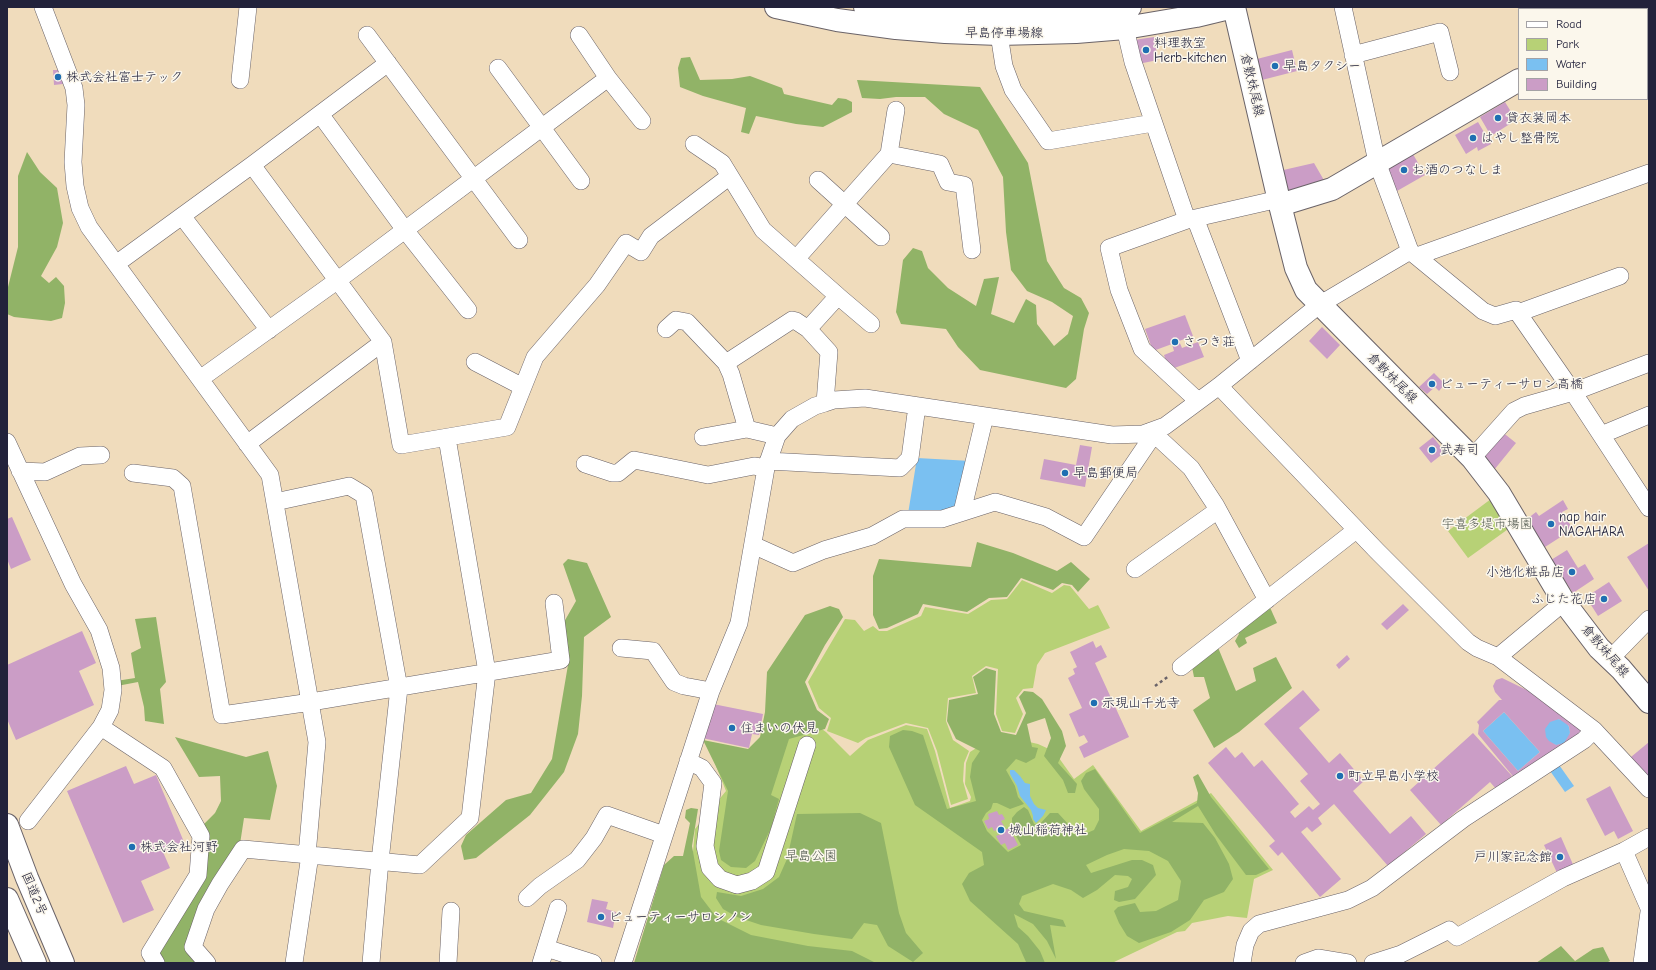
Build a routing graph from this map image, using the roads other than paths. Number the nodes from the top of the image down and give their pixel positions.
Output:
1 (43, 7) edge
2 (248, 7) edge
3 (776, 7) edge
4 (865, 7) edge
5 (1233, 7) edge
6 (1343, 7) edge
7 (1127, 12) edge
8 (999, 34) junction
9 (367, 35) dead end
10 (579, 35) dead end
11 (1353, 55) junction
12 (388, 63) junction
13 (498, 68) dead end
14 (1450, 72) dead end
15 (608, 78) junction
16 (240, 80) dead end
17 (1518, 81) edge
18 (896, 110) dead end
19 (320, 114) junction
20 (642, 121) dead end
21 (1154, 123) junction
22 (542, 128) junction
23 (694, 144) dead end
24 (889, 154) junction
25 (1377, 162) junction
26 (252, 165) junction
27 (1649, 173) edge
28 (730, 176) junction
29 (474, 179) junction
30 (818, 180) dead end
31 (581, 182) dead end
32 (1280, 202) junction
33 (845, 204) junction
34 (182, 216) junction
35 (1191, 219) junction
36 (405, 230) junction
37 (882, 237) dead end
38 (519, 240) dead end
39 (972, 250) dead end
40 (1414, 253) junction
41 (796, 259) junction
42 (116, 264) junction
43 (1620, 276) dead end
44 (338, 280) junction
45 (838, 296) junction
46 (1319, 305) junction
47 (468, 310) dead end
48 (1518, 313) junction
49 (871, 324) dead end
50 (666, 329) dead end
51 (808, 329) junction
52 (268, 330) junction
53 (383, 342) junction
54 (1250, 361) junction
55 (475, 362) dead end
56 (726, 363) junction
57 (1649, 363) edge
58 (200, 379) junction
59 (523, 386) junction
60 (1219, 386) junction
61 (1573, 392) junction
62 (1198, 401) junction
63 (825, 403) junction
64 (917, 406) junction
65 (1649, 415) edge
66 (985, 416) junction
67 (747, 429) junction
68 (1153, 433) junction
69 (1601, 435) junction
70 (777, 436) junction
71 (702, 437) dead end
72 (447, 438) junction
73 (7, 442) edge
74 (247, 444) junction
75 (101, 455) dead end
76 (1472, 458) junction
77 (585, 464) dead end
78 (767, 465) junction
79 (20, 471) junction
80 (133, 473) dead end
81 (275, 502) junction
82 (1649, 508) edge
83 (1218, 510) junction
84 (962, 512) junction
85 (1356, 530) junction
86 (753, 545) junction
87 (1135, 570) dead end
88 (1267, 600) junction
89 (1564, 602) junction
90 (554, 603) dead end
91 (1649, 619) edge
92 (621, 648) dead end
93 (1498, 657) junction
94 (1610, 658) junction
95 (1180, 668) dead end
96 (487, 672) junction
97 (399, 688) junction
98 (711, 691) junction
99 (311, 702) junction
100 (1649, 702) edge
101 (101, 727) junction
102 (1594, 730) junction
103 (807, 745) dead end
104 (688, 761) junction
105 (1649, 789) edge
106 (18, 823) edge
107 (664, 835) junction
108 (1649, 837) edge
109 (1624, 851) junction
110 (308, 855) junction
111 (380, 861) junction
112 (527, 898) dead end
113 (7, 899) edge
114 (558, 908) dead end
115 (1649, 908) edge
116 (451, 910) dead end
117 (1649, 912) edge
118 (543, 956) edge
119 (35, 963) edge
120 (63, 963) edge
121 (156, 963) edge
122 (207, 963) edge
123 (294, 963) edge
124 (371, 963) edge
125 (448, 963) edge
126 (593, 963) edge
127 (623, 963) edge
128 (1242, 963) edge
129 (1304, 963) edge
130 (1348, 963) edge
131 (1372, 963) edge
132 (1642, 963) edge

1 - 42 street
2 - 16 street
3 - 8 main road, 早島停車場線
4 - 7 main road, 早島停車場線
5 - 7 main road, 早島停車場線
5 - 32 main road, 倉敷妹尾線
6 - 11 street
7 - 8 main road, 早島停車場線
7 - 21 street
8 - 21 street
9 - 12 street
10 - 15 street
11 - 14 street
11 - 25 street
12 - 19 street
12 - 29 street
13 - 22 street
15 - 20 street
15 - 22 street
17 - 25 main road
18 - 24 street
19 - 26 street
19 - 36 street
21 - 35 street
22 - 29 street
22 - 31 street
23 - 28 street
24 - 33 street
24 - 39 street
25 - 32 main road
25 - 40 street
26 - 34 street
26 - 44 street
27 - 40 street
28 - 41 street
28 - 59 street
29 - 36 street
29 - 38 street
30 - 33 street
32 - 35 street
32 - 46 main road, 倉敷妹尾線
33 - 37 street
33 - 41 street
34 - 42 street
34 - 52 street
35 - 54 street
35 - 62 street
36 - 44 street
36 - 47 street
40 - 46 street
40 - 48 street
41 - 45 street
42 - 58 street
43 - 48 street
44 - 52 street
44 - 53 street
45 - 49 street
45 - 51 street
46 - 54 street
46 - 76 main road, 倉敷妹尾線
48 - 61 street
50 - 56 street
51 - 56 street
51 - 63 street
52 - 58 street
53 - 72 street
53 - 74 street
54 - 60 street
55 - 59 street
56 - 67 street
57 - 61 street
58 - 74 street
59 - 72 street
60 - 62 street
60 - 85 street
61 - 69 street
61 - 76 street
62 - 68 street
63 - 64 street
63 - 70 street
64 - 66 street
64 - 78 street
65 - 69 street
66 - 68 street
66 - 84 street
67 - 70 street
67 - 71 street
68 - 83 street
68 - 84 street
69 - 82 street
70 - 78 street
72 - 96 street
73 - 79 street
74 - 81 street
75 - 79 street
76 - 89 main road, 倉敷妹尾線
77 - 78 street
78 - 86 street
79 - 101 street
80 - 99 street
81 - 97 street
81 - 99 street
83 - 87 street
83 - 88 street
84 - 86 street
85 - 88 street
85 - 93 street
86 - 98 street
88 - 95 street
89 - 93 street
89 - 94 main road, 倉敷妹尾線
90 - 96 street
91 - 94 street
92 - 98 street
93 - 102 street
94 - 100 main road, 倉敷妹尾線
96 - 97 street
96 - 111 street
97 - 99 street
97 - 111 street
98 - 104 street
99 - 110 street
101 - 106 street
101 - 121 street
102 - 105 street
102 - 128 street
103 - 104 street
104 - 107 street
106 - 120 main road, 国道2号
107 - 112 street
107 - 127 street
108 - 109 street
109 - 115 street
109 - 131 street
110 - 111 street
110 - 122 street
110 - 123 street
111 - 124 street
113 - 119 main road, 国道2号
114 - 118 street
116 - 125 street
117 - 132 street
118 - 126 street
129 - 130 street

